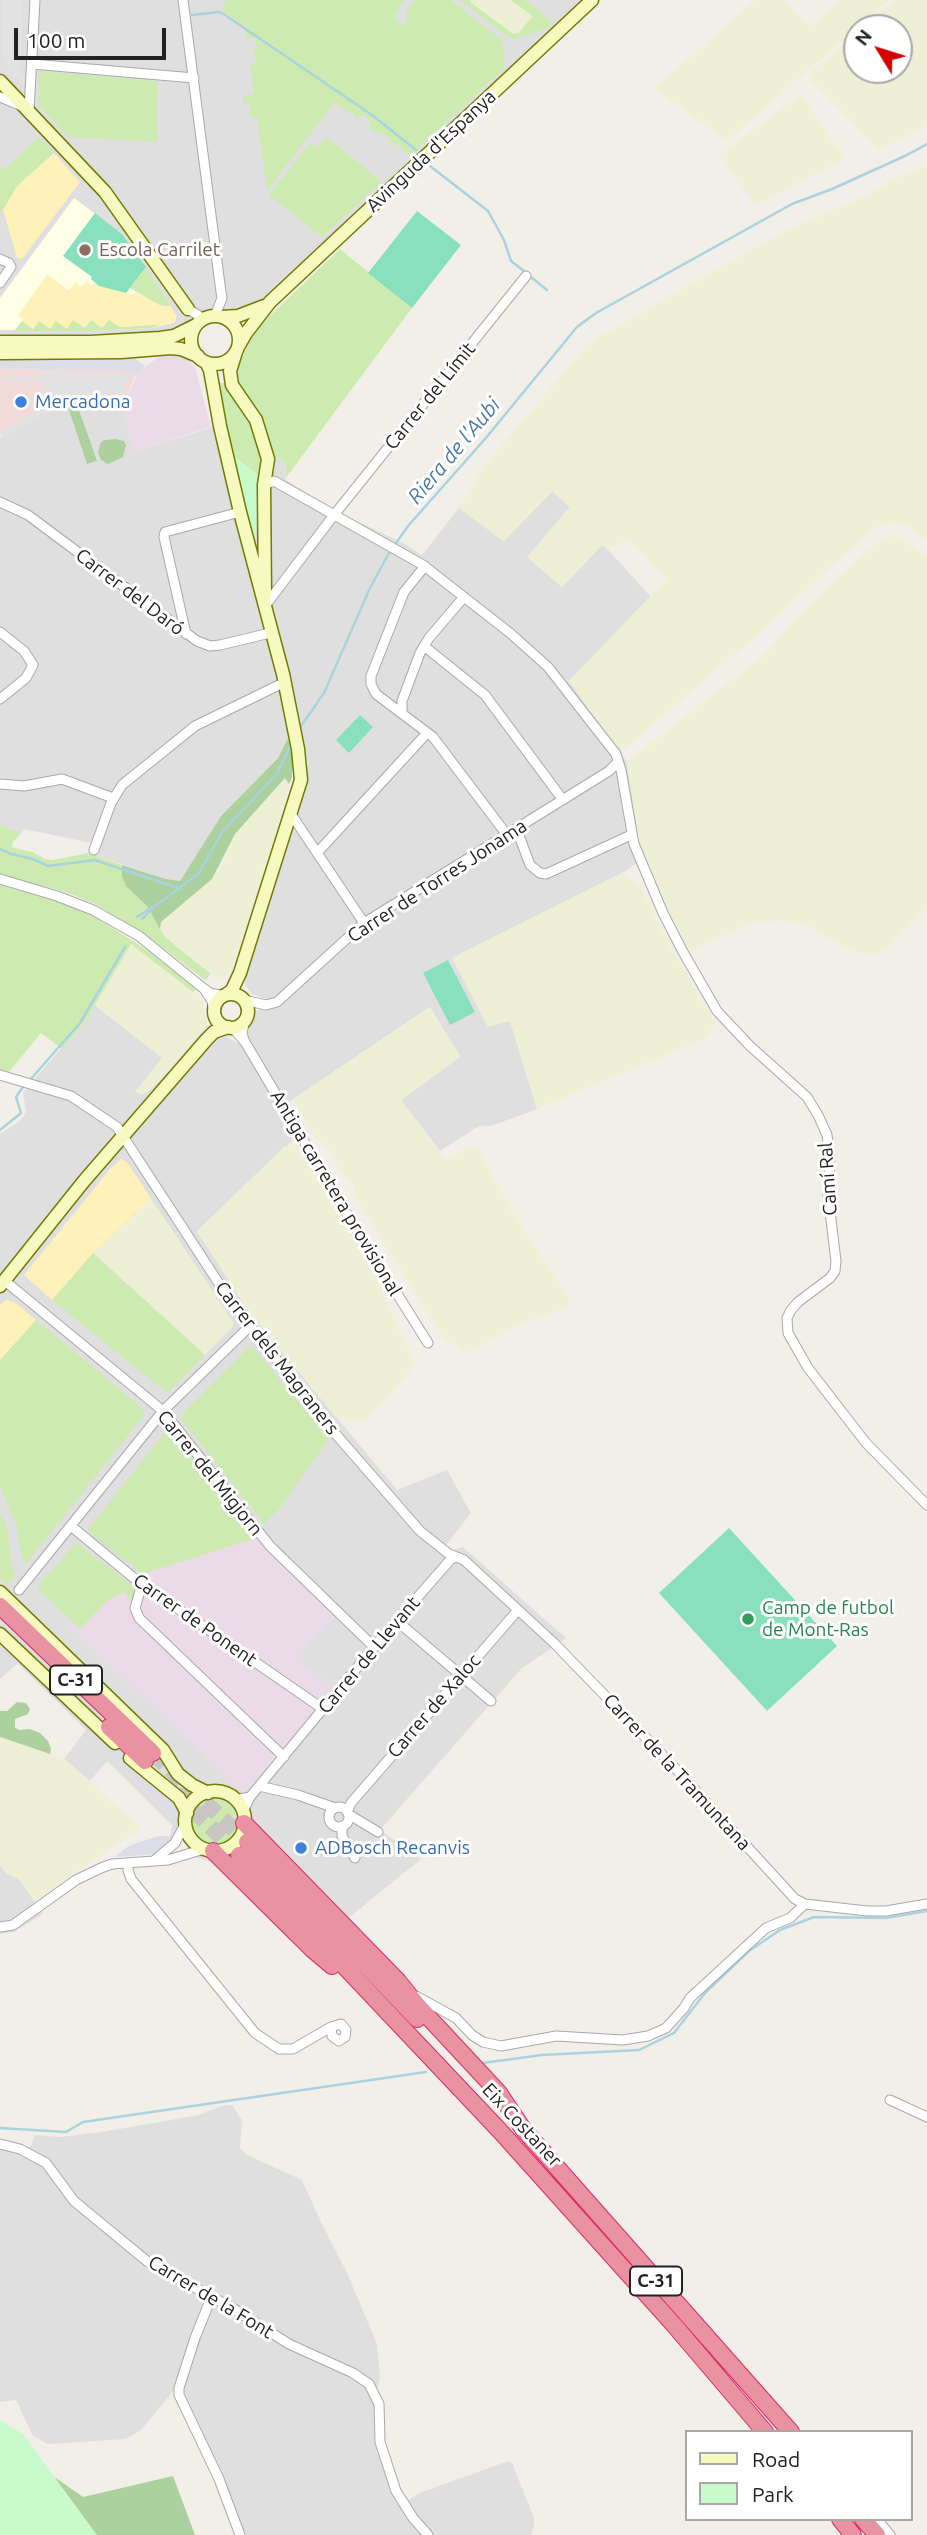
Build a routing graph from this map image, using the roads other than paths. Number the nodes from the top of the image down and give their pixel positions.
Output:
1 (35, 0) edge
2 (183, 0) edge
3 (592, 0) edge
4 (32, 64) junction
5 (194, 78) junction
6 (0, 81) edge
7 (4, 95) edge
8 (29, 107) junction
9 (0, 259) edge
10 (526, 276) dead end
11 (0, 283) edge
12 (270, 302) junction
13 (188, 309) joint
14 (209, 319) junction
15 (0, 342) edge
16 (237, 349) junction
17 (0, 353) edge
18 (205, 363) junction
19 (266, 472) junction
20 (286, 487) junction
21 (0, 502) edge
22 (240, 512) junction
23 (334, 515) junction
24 (425, 566) junction
25 (464, 597) junction
26 (265, 606) junction
27 (0, 632) edge
28 (271, 633) junction
29 (186, 634) junction
30 (424, 646) junction
31 (285, 682) junction
32 (0, 699) edge
33 (402, 713) junction
34 (427, 733) junction
35 (618, 762) junction
36 (0, 784) edge
37 (113, 798) junction
38 (563, 800) junction
39 (291, 814) junction
40 (517, 830) junction
41 (507, 835) junction
42 (632, 839) junction
43 (94, 850) dead end
44 (317, 853) junction
45 (0, 879) edge
46 (364, 923) junction
47 (203, 988) junction
48 (233, 997) junction
49 (261, 1004) junction
50 (214, 1014) junction
51 (246, 1017) junction
52 (230, 1027) junction
53 (207, 1039) junction
54 (245, 1042) junction
55 (0, 1075) edge
56 (122, 1136) junction
57 (2, 1284) edge
58 (250, 1326) junction
59 (428, 1343) dead end
60 (163, 1411) junction
61 (927, 1505) edge
62 (71, 1526) junction
63 (457, 1558) junction
64 (142, 1584) junction
65 (19, 1590) dead end
66 (0, 1592) edge
67 (0, 1606) edge
68 (518, 1610) junction
69 (0, 1620) edge
70 (397, 1621) junction
71 (0, 1634) edge
72 (374, 1647) junction
73 (461, 1675) junction
74 (491, 1701) dead end
75 (323, 1709) junction
76 (284, 1757) junction
77 (259, 1786) junction
78 (208, 1793) junction
79 (318, 1802) junction
80 (241, 1811) junction
81 (344, 1813) junction
82 (186, 1818) junction
83 (378, 1832) dead end
84 (209, 1850) junction
85 (355, 1858) dead end
86 (154, 1860) junction
87 (128, 1863) junction
88 (805, 1904) junction
89 (927, 1904) edge
90 (0, 1927) edge
91 (398, 1981) junction
92 (331, 2027) dead end
93 (890, 2100) dead end
94 (927, 2117) edge
95 (523, 2129) junction
96 (500, 2131) junction
97 (0, 2144) edge
98 (211, 2298) junction
99 (710, 2368) junction
100 (756, 2430) edge
101 (763, 2430) edge
102 (789, 2430) edge
103 (833, 2521) edge
104 (842, 2521) edge
105 (865, 2521) edge
106 (879, 2521) edge
107 (240, 2535) edge
108 (428, 2535) edge
109 (844, 2535) edge
110 (853, 2535) edge
111 (877, 2535) edge
112 (890, 2535) edge

1 - 4 street
2 - 5 street
3 - 12 main road, Avinguda d'Espanya
4 - 5 street
4 - 8 street
5 - 14 street
6 - 7 main road
7 - 8 main road
8 - 13 main road
9 - 11 street
10 - 23 street, Carrer del Límit
12 - 14 main road, Avinguda d'Espanya
12 - 16 main road, Avinguda d'Espanya
13 - 14 street
14 - 15 main road, Avinguda d'Espanya
14 - 16 main road
14 - 18 main road
16 - 18 main road
16 - 19 main road
17 - 18 main road
18 - 22 main road
19 - 20 street
19 - 20 street
19 - 26 main road
20 - 23 street
21 - 29 street, Carrer del Daró
22 - 26 main road
22 - 29 street
23 - 24 street
23 - 26 street, Carrer del Límit
24 - 25 street
24 - 33 street
25 - 30 street
25 - 35 street
26 - 28 main road
27 - 32 street
28 - 29 street, Carrer del Daró
28 - 31 main road
30 - 33 street
30 - 38 street
31 - 37 street
31 - 39 main road
33 - 34 street
34 - 41 street
34 - 44 street
35 - 38 street, Carrer de Torres Jonama
35 - 42 street
36 - 37 street
37 - 43 street
38 - 40 street, Carrer de Torres Jonama
39 - 44 street
39 - 48 main road
40 - 41 street, Carrer de Torres Jonama
40 - 42 street
41 - 46 street, Carrer de Torres Jonama
42 - 61 street, Camí Ral
44 - 46 street
45 - 47 street
46 - 49 street, Carrer de Torres Jonama
47 - 48 street
47 - 50 street
48 - 49 street
48 - 50 main road
48 - 51 main road
49 - 51 street, Carrer de Torres Jonama
50 - 52 main road
50 - 53 main road
51 - 52 main road
51 - 54 street
52 - 53 main road
52 - 54 street, Antiga carretera provisional
53 - 56 main road
54 - 59 street, Antiga carretera provisional
55 - 56 street, Carrer dels Magraners
56 - 57 main road
56 - 58 street, Carrer dels Magraners
57 - 60 street, Carrer del Migjorn
58 - 60 street
58 - 63 street, Carrer dels Magraners
60 - 62 street
60 - 72 street, Carrer del Migjorn
62 - 64 street, Carrer de Ponent
62 - 65 street
63 - 68 street, Carrer de la Tramuntana
63 - 70 street, Carrer de Llevant
64 - 75 street, Carrer de Ponent
64 - 76 street
66 - 78 main road
67 - 69 highway, C-31
68 - 73 street, Carrer de Xaloc
68 - 88 street, Carrer de la Tramuntana
70 - 72 street, Carrer de Llevant
70 - 73 street
71 - 82 main road
72 - 75 street, Carrer de Llevant
73 - 74 street
73 - 81 street, Carrer de Xaloc
75 - 76 street, Carrer de Llevant
76 - 77 street, Carrer de Llevant
77 - 79 street
77 - 80 street, Carrer de Llevant
78 - 80 main road
78 - 82 main road
79 - 81 street
79 - 81 street
80 - 84 main road
80 - 91 highway
81 - 83 street
81 - 85 street
82 - 84 main road
82 - 86 street
84 - 86 street
84 - 96 highway
86 - 87 street
87 - 90 street
87 - 92 street
88 - 89 street
88 - 91 street
91 - 95 highway
93 - 94 street
95 - 96 highway, Eix Costaner / C-31
95 - 102 highway, C-31
96 - 99 highway, Eix Costaner / C-31
97 - 98 street, Carrer de la Font
98 - 107 street
98 - 108 street, Carrer de la Font
99 - 100 highway
99 - 101 highway, Eix Costaner / C-31
103 - 109 highway
104 - 110 highway
105 - 111 highway
106 - 112 street

